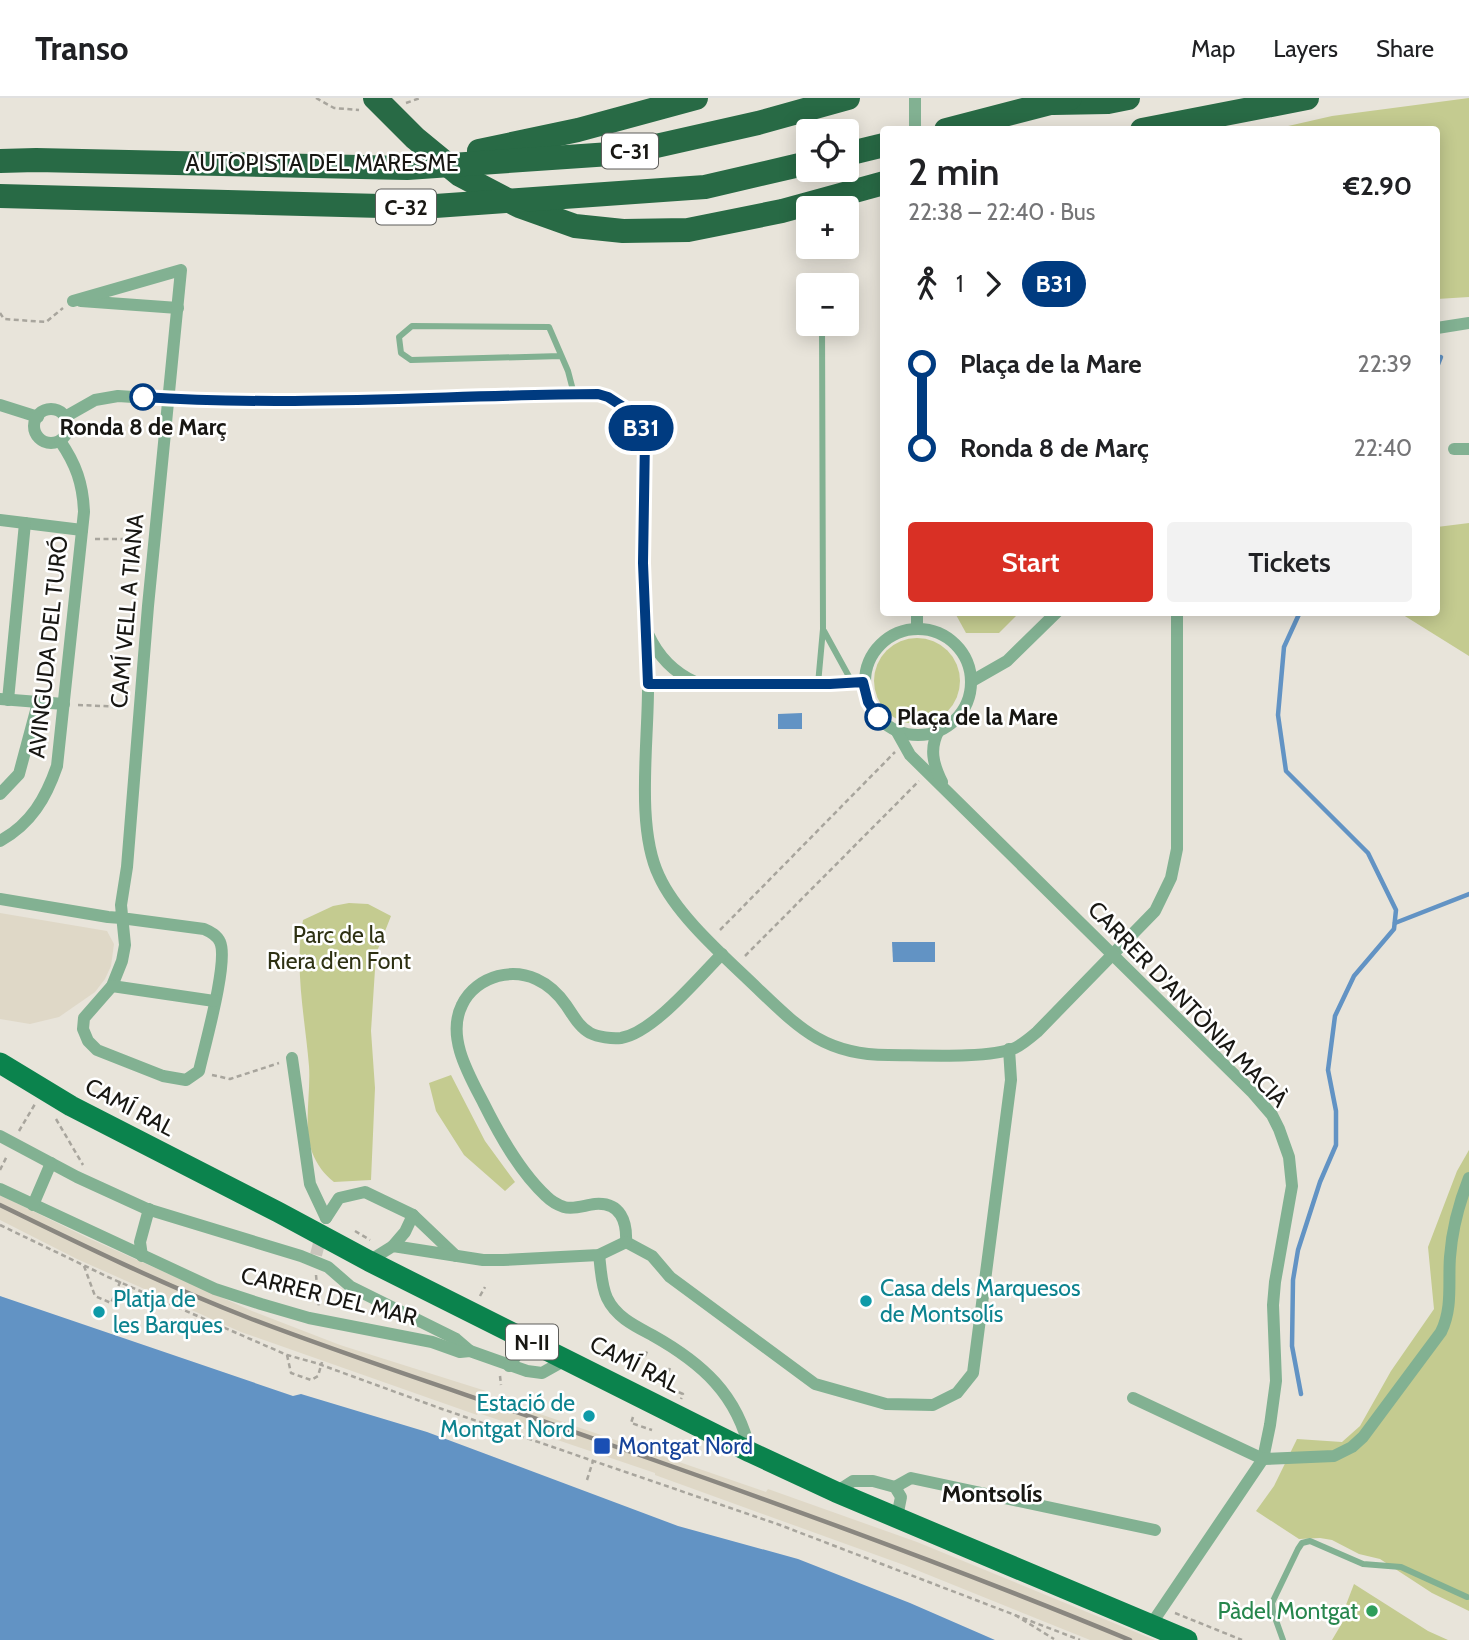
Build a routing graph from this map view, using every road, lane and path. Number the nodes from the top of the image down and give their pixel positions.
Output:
1 (316, 98) edge
2 (421, 98) edge
3 (696, 98) edge
4 (848, 98) edge
5 (915, 98) edge
6 (1070, 98) edge
7 (1128, 98) edge
8 (1307, 98) edge
9 (406, 103) dead end
10 (1042, 103) junction
11 (372, 104) edge
12 (915, 126) edge
13 (960, 126) edge
14 (1163, 126) edge
15 (880, 146) edge
16 (859, 151) edge
17 (0, 161) edge
18 (796, 166) edge
19 (407, 168) junction
20 (880, 184) edge
21 (0, 196) edge
22 (72, 301) junction
23 (178, 308) junction
24 (0, 313) edge
25 (1469, 323) edge
26 (1440, 328) edge
27 (821, 336) edge
28 (562, 356) junction
29 (575, 394) junction
30 (169, 399) junction
31 (0, 405) edge
32 (37, 417) junction
33 (65, 417) junction
34 (60, 440) junction
35 (1454, 449) dead end
36 (1469, 449) edge
37 (0, 520) edge
38 (25, 523) junction
39 (81, 535) junction
40 (154, 539) junction
41 (918, 616) edge
42 (1053, 616) edge
43 (1177, 616) edge
44 (917, 627) junction
45 (645, 628) junction
46 (823, 629) junction
47 (972, 681) junction
48 (858, 682) junction
49 (648, 684) junction
50 (699, 684) junction
51 (818, 684) junction
52 (4, 699) edge
53 (38, 703) junction
54 (64, 704) junction
55 (139, 707) junction
56 (896, 730) junction
57 (939, 730) junction
58 (895, 752) dead end
59 (921, 778) dead end
60 (948, 792) junction
61 (0, 794) edge
62 (0, 841) edge
63 (0, 900) edge
64 (121, 918) junction
65 (720, 930) dead end
66 (722, 954) junction
67 (1113, 955) junction
68 (745, 956) dead end
69 (112, 986) junction
70 (214, 1001) junction
71 (1009, 1049) junction
72 (292, 1058) joint
73 (0, 1063) edge
74 (199, 1071) junction
75 (35, 1104) dead end
76 (54, 1116) dead end
77 (0, 1136) edge
78 (13, 1143) junction
79 (51, 1163) junction
80 (1469, 1178) edge
81 (96, 1186) junction
82 (0, 1189) edge
83 (33, 1205) junction
84 (149, 1209) junction
85 (413, 1214) junction
86 (0, 1224) edge
87 (626, 1242) junction
88 (393, 1246) junction
89 (599, 1255) junction
90 (142, 1256) junction
91 (456, 1256) junction
92 (315, 1258) junction
93 (369, 1261) junction
94 (85, 1266) junction
95 (121, 1279) dead end
96 (485, 1287) dead end
97 (478, 1301) dead end
98 (319, 1314) dead end
99 (527, 1339) junction
100 (470, 1351) junction
101 (647, 1351) dead end
102 (287, 1356) junction
103 (645, 1356) dead end
104 (567, 1359) junction
105 (322, 1362) dead end
106 (670, 1368) dead end
107 (505, 1369) junction
108 (501, 1385) dead end
109 (671, 1389) dead end
110 (660, 1390) dead end
111 (683, 1394) dead end
112 (1133, 1398) dead end
113 (633, 1417) dead end
114 (652, 1430) dead end
115 (750, 1452) junction
116 (1263, 1459) junction
117 (593, 1461) junction
118 (587, 1480) dead end
119 (895, 1487) junction
120 (836, 1492) junction
121 (897, 1517) junction
122 (1155, 1530) dead end
123 (1467, 1597) dead end
124 (1162, 1607) junction
125 (1006, 1610) junction
126 (1150, 1626) junction
127 (1054, 1639) edge
128 (1080, 1640) edge
129 (1187, 1640) edge
130 (1242, 1640) edge
131 (1283, 1640) edge

1 - 11 path
2 - 9 path
3 - 19 highway
4 - 19 highway, AUTOPISTA DEL MARESME / C-31
5 - 12 street
6 - 10 highway
7 - 10 highway
8 - 14 highway
10 - 13 highway
11 - 20 highway
15 - 16 highway
17 - 19 highway, AUTOPISTA DEL MARESME / C-31
18 - 21 highway, AUTOPISTA DEL MARESME / C-32
22 - 23 street
22 - 23 street, CAMÍ VELL A TIANA
22 - 24 path
23 - 30 street, CAMÍ VELL A TIANA
25 - 26 street
27 - 46 lane
28 - 28 lane
28 - 29 lane
29 - 30 street
29 - 45 street
30 - 33 street
30 - 40 street, CAMÍ VELL A TIANA
31 - 32 street
32 - 33 street
32 - 34 street
33 - 34 street
34 - 39 street, AVINGUDA DEL TURÓ
35 - 36 street
37 - 38 street
38 - 39 street
38 - 52 street
39 - 40 path
39 - 54 street, AVINGUDA DEL TURÓ
40 - 55 street, CAMÍ VELL A TIANA
41 - 44 street
42 - 47 street
43 - 67 street
44 - 47 street
44 - 48 street
45 - 49 street
45 - 50 street
46 - 48 lane
46 - 51 lane
47 - 57 street
48 - 51 street
48 - 56 street
49 - 50 street
49 - 66 street
50 - 51 street
52 - 53 street
53 - 54 street
53 - 61 street
54 - 55 path
54 - 62 street, AVINGUDA DEL TURÓ
55 - 64 street, CAMÍ VELL A TIANA
56 - 57 street
56 - 60 street, CARRER D'ANTÒNIA MACIÀ
57 - 60 street, CARRER D'ANTÒNIA MACIÀ
58 - 65 path
59 - 68 path
60 - 67 street, CARRER D'ANTÒNIA MACIÀ
63 - 64 street
64 - 69 street, CAMÍ VELL A TIANA
64 - 70 street
66 - 71 street
66 - 87 street
67 - 71 street
67 - 116 street, CARRER D'ANTÒNIA MACIÀ
69 - 70 street
69 - 74 street
70 - 74 street
71 - 87 street
72 - 74 path
72 - 85 street
73 - 93 main road, CAMÍ RAL / N-II
75 - 78 path
76 - 81 path
77 - 78 street
78 - 79 street
79 - 81 street
79 - 83 street
80 - 116 street
81 - 84 street
82 - 83 street, CARRER DEL MAR
83 - 90 street, CARRER DEL MAR
84 - 90 street
84 - 92 street
85 - 88 street
85 - 91 street
86 - 94 path
87 - 89 street
88 - 91 street
88 - 93 street
89 - 91 street
89 - 115 street
90 - 100 street, CARRER DEL MAR
92 - 98 path
92 - 100 street
93 - 99 main road, CAMÍ RAL / N-II
94 - 95 path
94 - 102 path
96 - 97 path
99 - 104 main road, CAMÍ RAL / N-II
99 - 107 street
100 - 107 street, CARRER DEL MAR
101 - 103 path
102 - 105 path
102 - 117 path
104 - 107 street, CARRER DEL MAR
104 - 115 main road, CAMÍ RAL / N-II
106 - 110 path
107 - 108 path
109 - 111 path
112 - 116 street
113 - 114 path
115 - 120 main road, CAMÍ RAL / N-II
116 - 124 street
117 - 118 path
117 - 125 path
119 - 120 street
119 - 121 street
119 - 122 street
120 - 121 main road, CAMÍ RAL / N-II
121 - 126 main road, CAMÍ RAL / N-II
123 - 131 lane
124 - 126 street
124 - 130 path
125 - 127 path
125 - 128 path
126 - 129 main road, CAMÍ RAL / N-II

